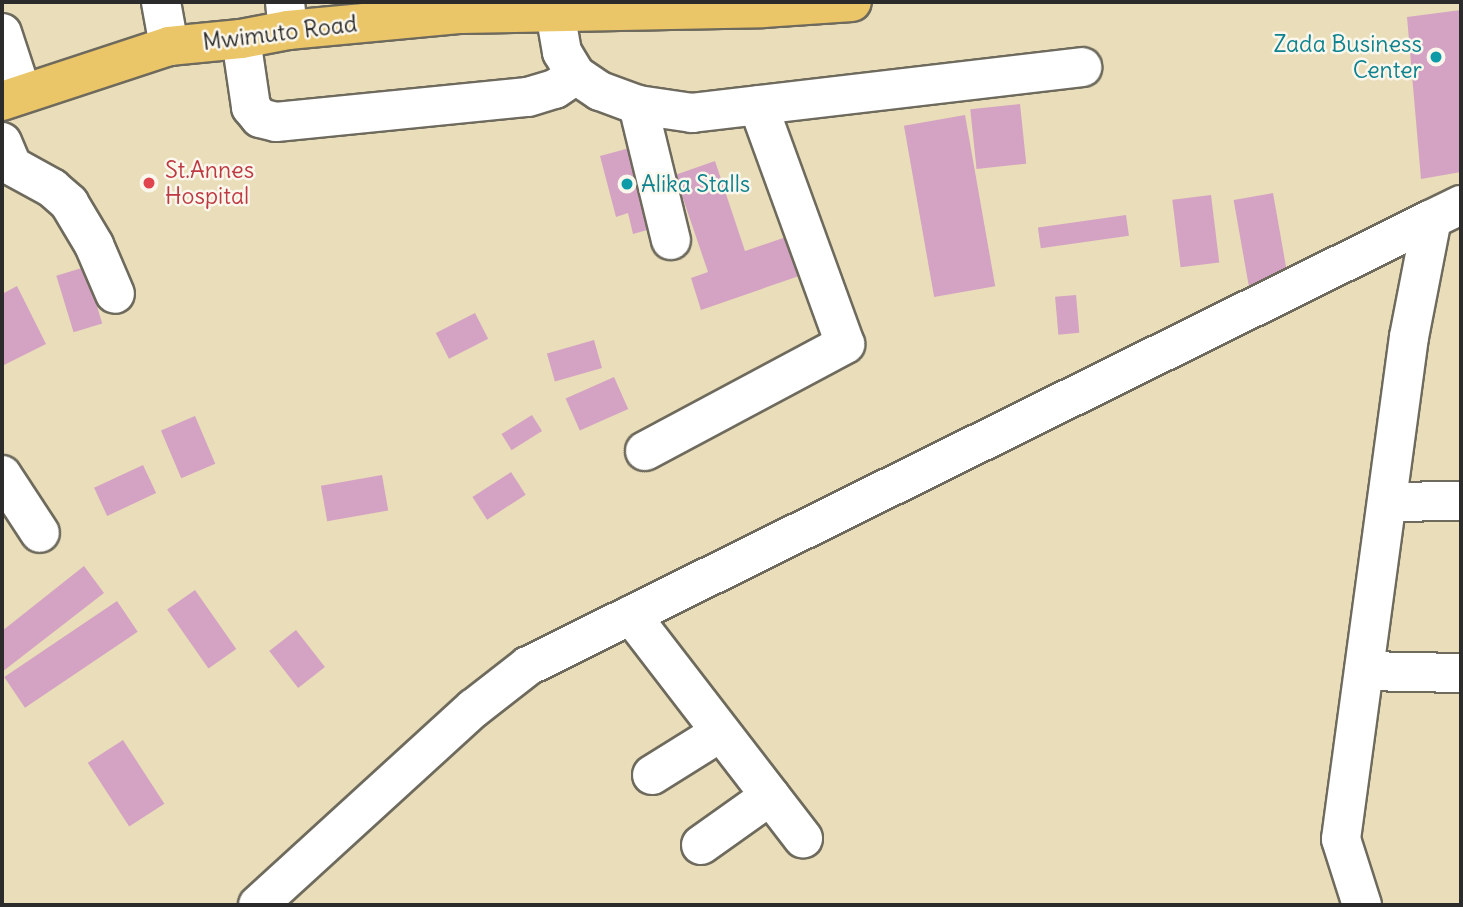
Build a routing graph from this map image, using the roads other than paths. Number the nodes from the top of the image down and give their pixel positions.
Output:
1 (161, 2) edge
2 (852, 2) edge
3 (579, 8) edge
4 (287, 16) edge
5 (2, 33) edge
6 (241, 39) junction
7 (169, 47) junction
8 (1082, 67) dead end
9 (576, 75) junction
10 (12, 98) edge
11 (638, 105) junction
12 (758, 106) junction
13 (5, 160) edge
14 (1446, 212) edge
15 (671, 240) dead end
16 (115, 294) dead end
17 (645, 452) dead end
18 (2, 475) edge
19 (1461, 501) edge
20 (1387, 502) junction
21 (40, 533) dead end
22 (631, 615) junction
23 (1363, 671) junction
24 (1461, 673) edge
25 (721, 732) junction
26 (652, 775) dead end
27 (770, 796) junction
28 (803, 838) dead end
29 (701, 845) dead end
30 (258, 905) edge
31 (1362, 905) edge

1 - 7 street
2 - 3 main road, Mwimuto Road
3 - 4 main road, Mwimuto Road
3 - 9 street
4 - 6 main road, Mwimuto Road
5 - 10 street
6 - 7 main road, Mwimuto Road
6 - 9 street
7 - 10 main road, Mwimuto Road
8 - 12 street
9 - 11 street
11 - 12 street
11 - 15 street
12 - 17 street
13 - 16 street
14 - 20 street
14 - 22 street
18 - 21 street
19 - 20 street
20 - 23 street
22 - 25 street
22 - 30 street
23 - 24 street
23 - 31 street
25 - 26 street
25 - 27 street
27 - 28 street
27 - 29 street

